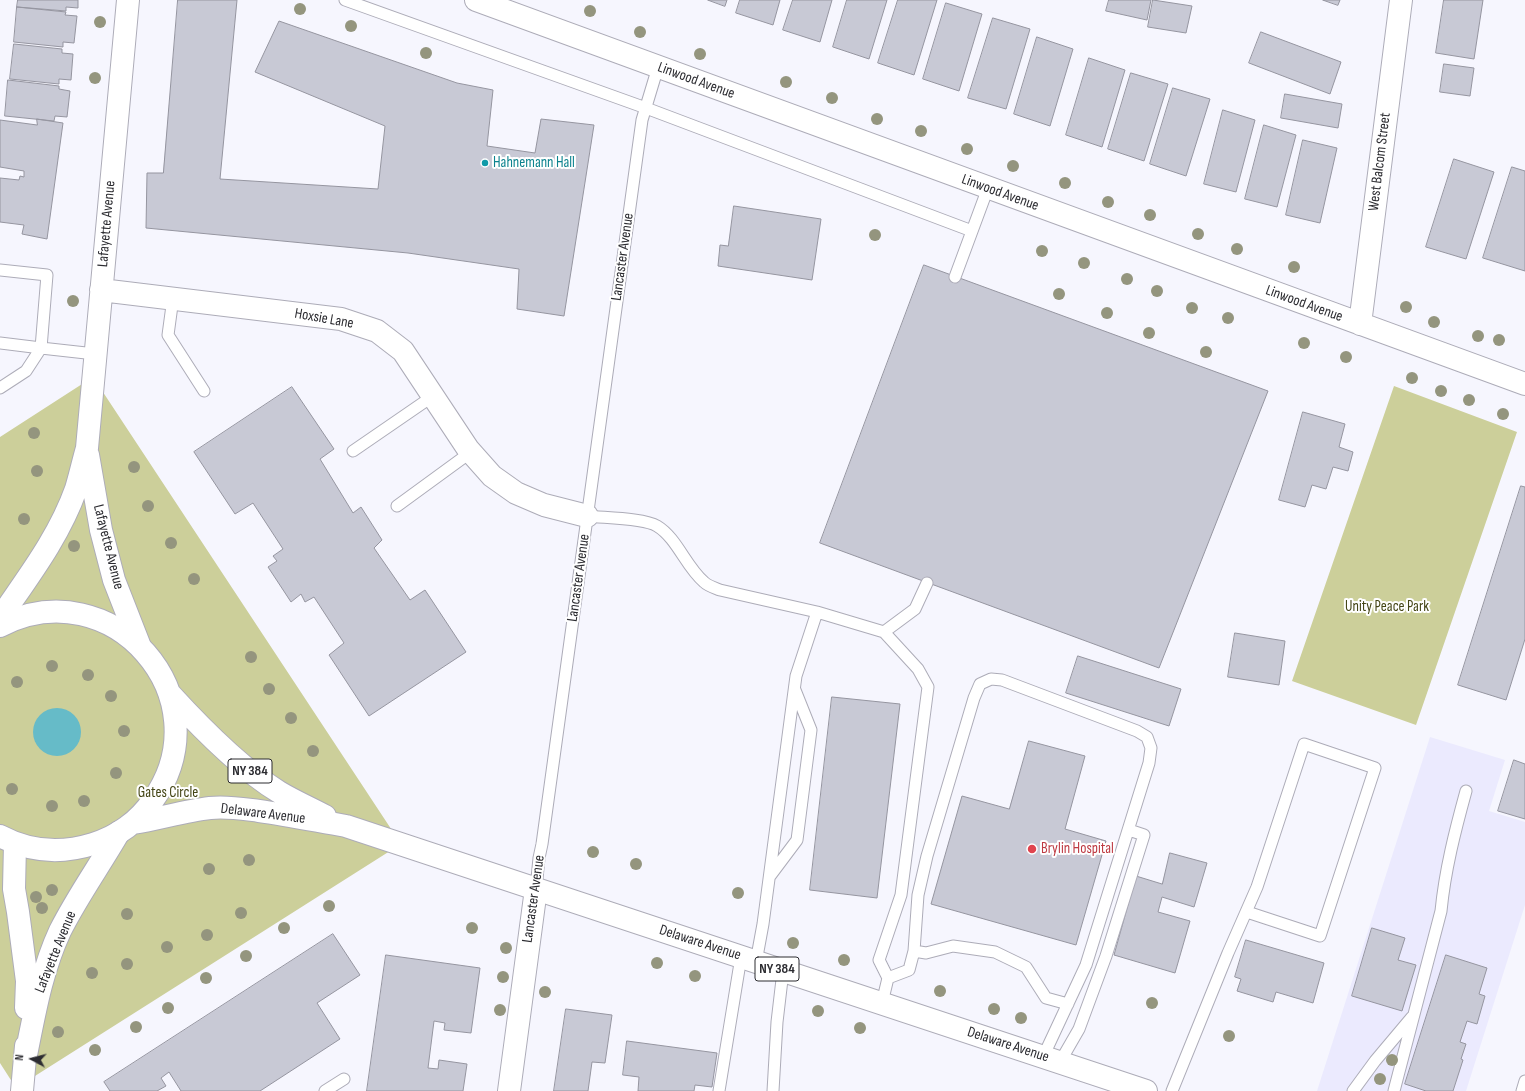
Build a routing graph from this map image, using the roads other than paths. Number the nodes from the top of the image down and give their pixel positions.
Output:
1 (128, 0) edge
2 (345, 0) edge
3 (476, 0) edge
4 (1401, 0) edge
5 (658, 67) junction
6 (646, 108) junction
7 (988, 188) junction
8 (972, 231) junction
9 (0, 270) edge
10 (955, 277) dead end
11 (101, 290) junction
12 (173, 298) junction
13 (1360, 324) junction
14 (0, 343) edge
15 (41, 348) junction
16 (95, 354) junction
17 (1525, 384) edge
18 (0, 388) edge
19 (204, 391) dead end
20 (433, 396) junction
21 (87, 448) junction
22 (353, 451) dead end
23 (471, 452) junction
24 (397, 506) dead end
25 (587, 516) junction
26 (927, 583) dead end
27 (817, 612) junction
28 (0, 618) edge
29 (0, 626) edge
30 (884, 632) junction
31 (138, 644) junction
32 (795, 689) junction
33 (170, 694) junction
34 (1466, 791) dead end
35 (346, 826) junction
36 (126, 827) junction
37 (1129, 830) junction
38 (7, 840) edge
39 (769, 876) junction
40 (536, 889) junction
41 (1247, 912) junction
42 (914, 951) junction
43 (748, 959) junction
44 (783, 971) junction
45 (888, 978) junction
46 (882, 1003) junction
47 (1068, 1004) junction
48 (1414, 1015) junction
49 (25, 1060) junction
50 (1051, 1060) junction
51 (344, 1079) dead end
52 (1525, 1081) edge
53 (1142, 1090) edge
54 (22, 1091) edge
55 (325, 1091) edge
56 (509, 1091) edge
57 (719, 1091) edge
58 (773, 1091) edge
59 (1172, 1091) edge
60 (1353, 1091) edge
61 (1394, 1091) edge
62 (1522, 1091) edge

1 - 11 street, Lafayette Avenue
2 - 6 lane
3 - 5 street, Linwood Avenue
4 - 13 street, West Balcom Street
5 - 6 lane, Lancaster Avenue
5 - 7 street, Linwood Avenue
6 - 8 lane
6 - 25 lane, Lancaster Avenue
7 - 8 lane
7 - 13 street, Linwood Avenue
8 - 10 lane
9 - 15 lane
11 - 12 street, Hoxsie Lane
11 - 16 street, Lafayette Avenue
12 - 19 lane
12 - 20 street, Hoxsie Lane
13 - 17 street, Linwood Avenue
14 - 15 lane
15 - 16 lane
15 - 18 lane
16 - 21 street, Lafayette Avenue
20 - 22 lane
20 - 23 street, Hoxsie Lane
21 - 28 street, Lafayette Avenue
21 - 31 street, Lafayette Avenue
23 - 24 lane
23 - 25 street, Hoxsie Lane
25 - 27 lane
25 - 40 lane, Lancaster Avenue
26 - 30 lane
27 - 30 lane
27 - 32 lane
29 - 31 street, NY 384
30 - 45 lane
31 - 33 street, NY 384
32 - 39 lane
32 - 39 lane
33 - 35 street, Delaware Avenue / NY 384
33 - 36 street
34 - 48 lane
35 - 36 street, Delaware Avenue / NY 384
35 - 40 street, Delaware Avenue / NY 384
36 - 38 street, NY 384
36 - 49 street, Lafayette Avenue
37 - 42 lane
37 - 47 lane
37 - 50 lane
38 - 49 street, Lafayette Avenue
39 - 43 lane
40 - 43 street, Delaware Avenue / NY 384
40 - 56 street, Lancaster Avenue
41 - 41 lane
41 - 59 lane
42 - 45 lane
42 - 47 lane
43 - 44 street, Delaware Avenue / NY 384
43 - 57 lane
44 - 46 street, Delaware Avenue / NY 384
44 - 58 lane
45 - 46 lane
46 - 50 street, Delaware Avenue / NY 384
47 - 50 lane
48 - 60 lane
48 - 61 lane
49 - 54 street, Lafayette Avenue
50 - 53 street, Delaware Avenue / NY 384
51 - 55 lane
52 - 62 lane

